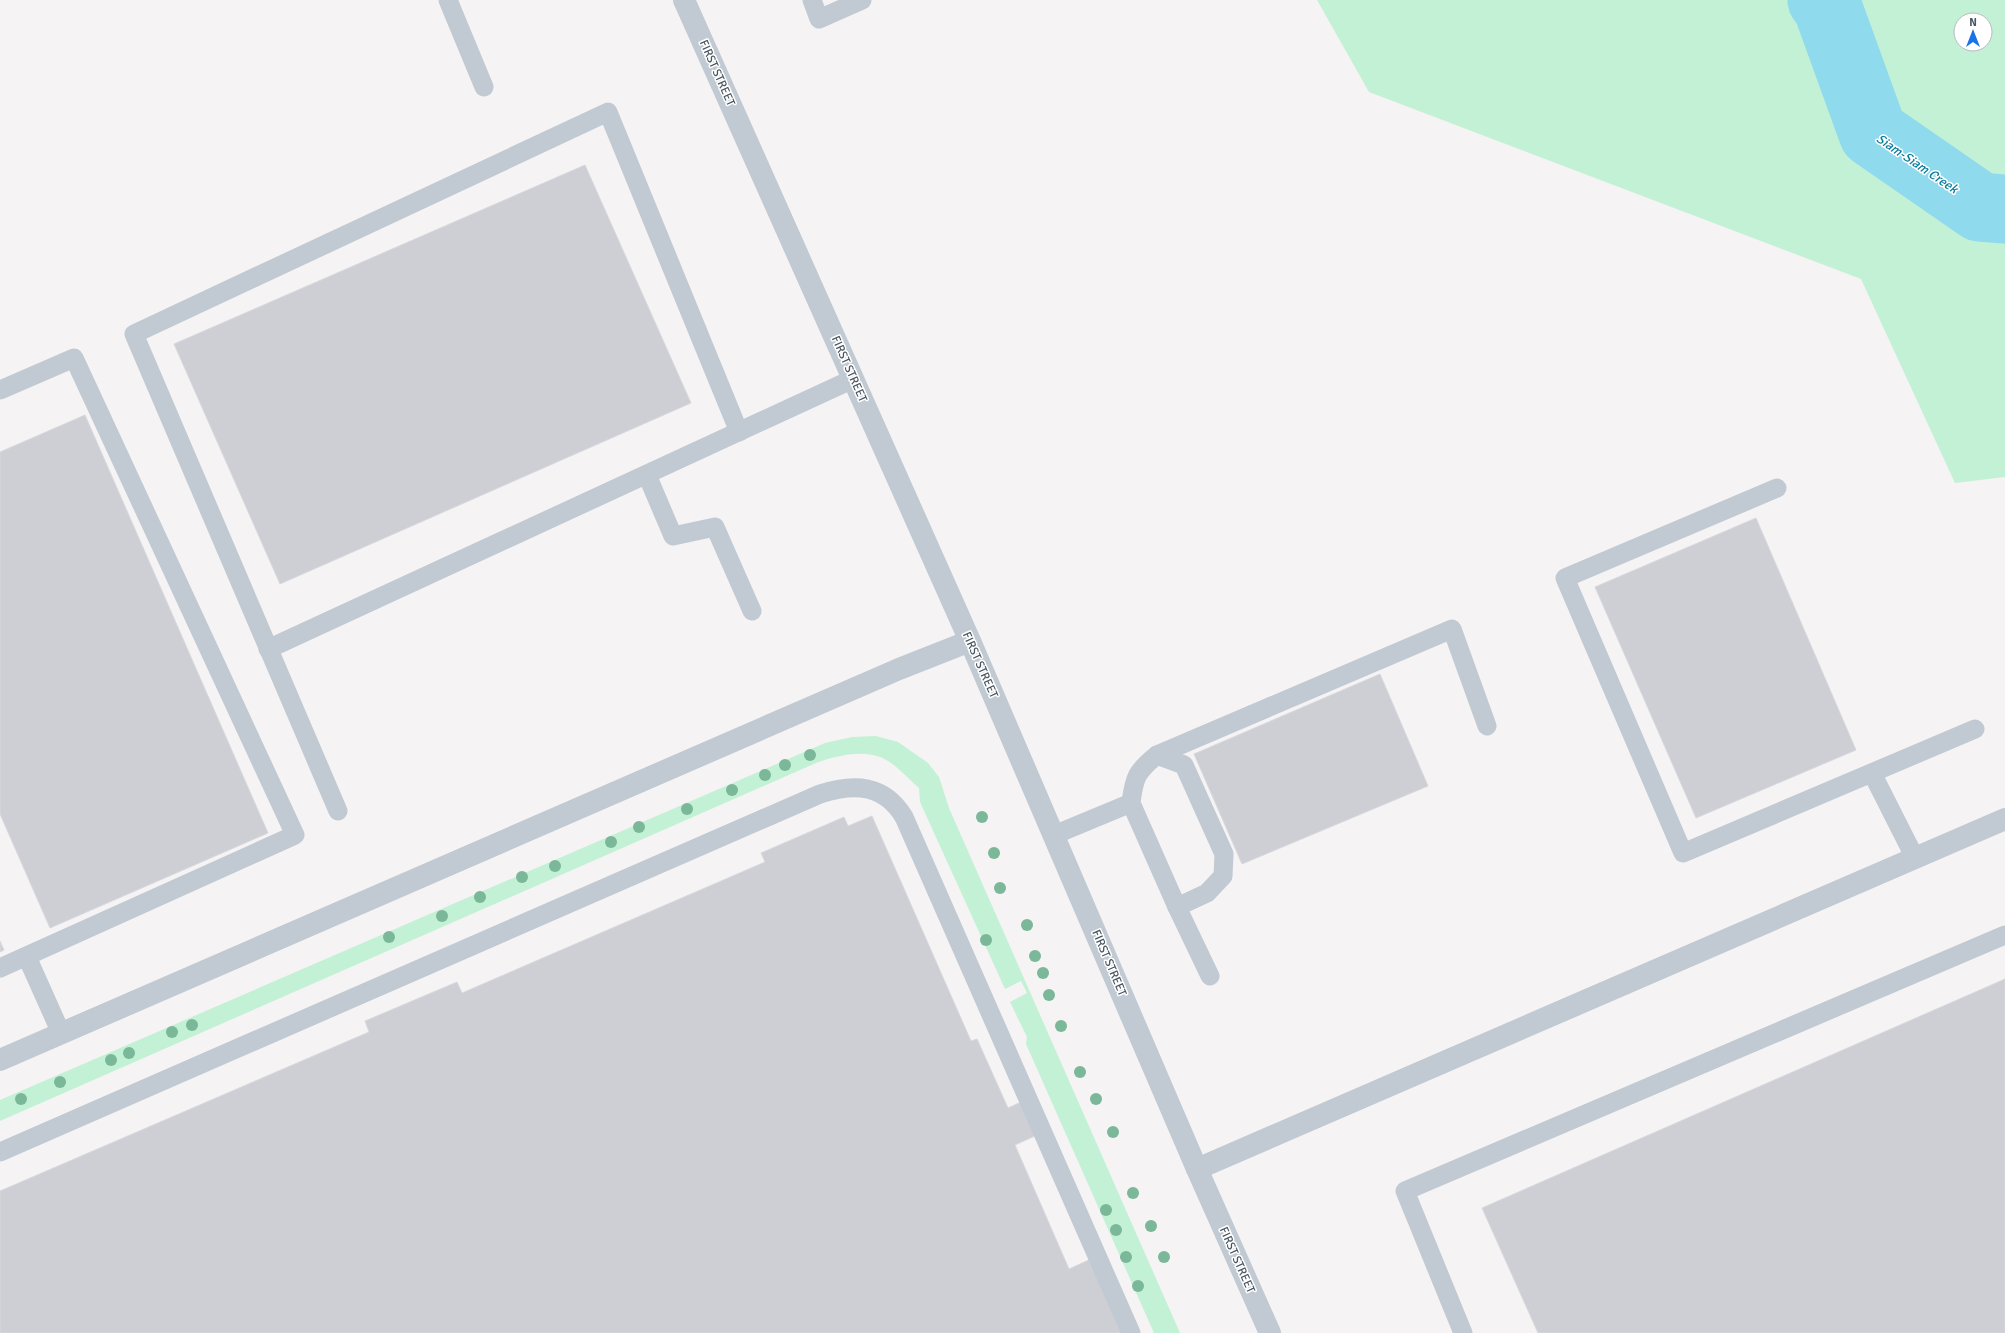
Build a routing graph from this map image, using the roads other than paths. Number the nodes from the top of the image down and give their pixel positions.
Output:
1 (448, 0) edge
2 (684, 0) edge
3 (812, 0) edge
4 (862, 0) edge
5 (484, 87) dead end
6 (853, 379) junction
7 (0, 390) edge
8 (739, 432) junction
9 (647, 475) junction
10 (1777, 488) dead end
11 (752, 611) dead end
12 (970, 640) junction
13 (268, 650) junction
14 (1487, 726) dead end
15 (1975, 729) dead end
16 (1157, 755) junction
17 (1872, 773) junction
18 (1131, 803) junction
19 (338, 811) dead end
20 (2005, 819) edge
21 (1054, 835) junction
22 (1914, 858) junction
23 (1177, 907) junction
24 (2005, 935) edge
25 (27, 957) junction
26 (0, 968) edge
27 (1210, 976) dead end
28 (61, 1033) junction
29 (0, 1060) edge
30 (0, 1152) edge
31 (1197, 1169) junction
32 (1131, 1333) edge
33 (1270, 1333) edge
34 (1463, 1333) edge

1 - 5 lane
2 - 6 street, FIRST STREET
3 - 4 lane
6 - 8 lane
6 - 12 street, FIRST STREET
7 - 25 lane
8 - 9 lane
8 - 13 lane
9 - 11 lane
9 - 13 lane
10 - 17 lane
12 - 21 street, FIRST STREET
12 - 28 street
13 - 19 lane
14 - 16 lane
15 - 17 lane
16 - 18 lane
16 - 23 lane
17 - 22 lane
18 - 21 lane
18 - 23 lane
20 - 22 street
21 - 31 street, FIRST STREET
22 - 31 street
23 - 27 lane
24 - 34 lane
25 - 26 lane
25 - 28 lane
28 - 29 street
30 - 32 lane
31 - 33 street, FIRST STREET

